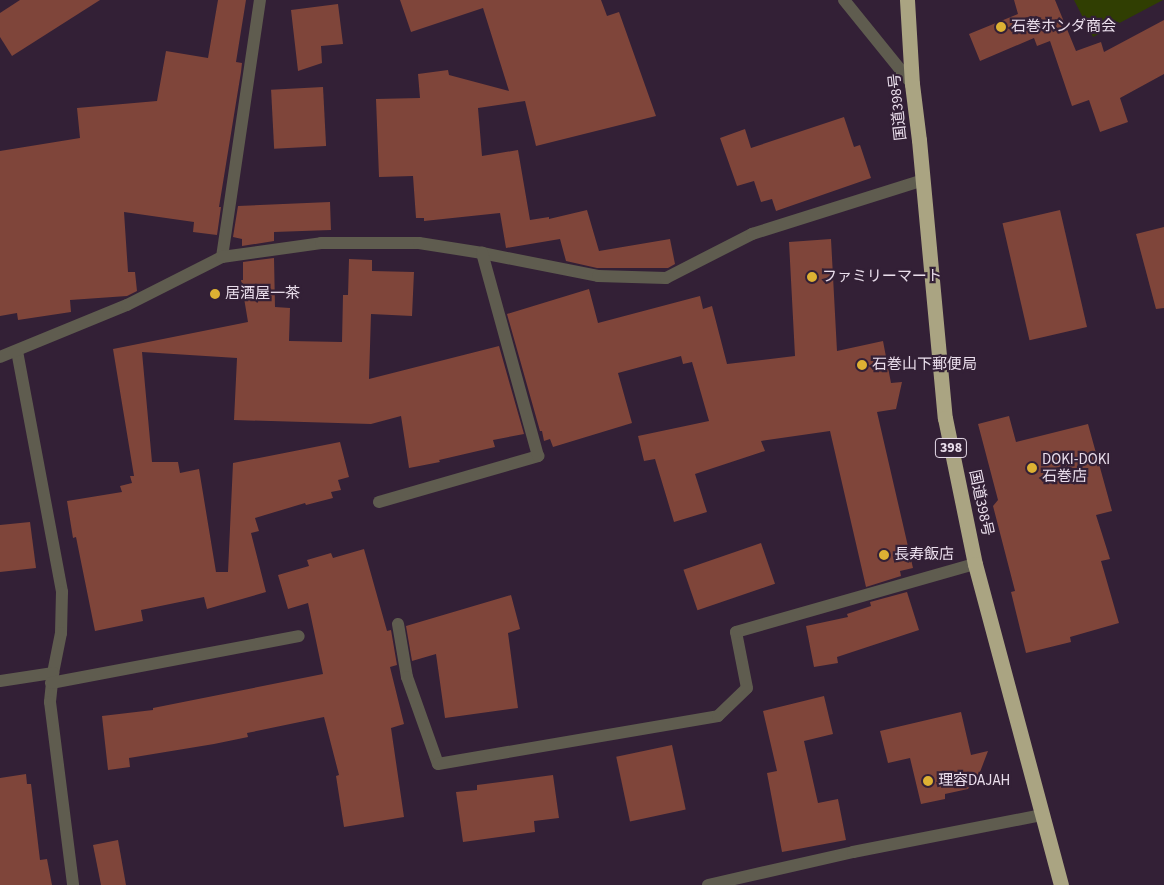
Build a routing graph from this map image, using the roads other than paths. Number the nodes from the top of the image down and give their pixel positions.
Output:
1 (260, 0) edge
2 (844, 0) edge
3 (908, 0) edge
4 (912, 84) junction
5 (923, 180) junction
6 (482, 253) junction
7 (222, 257) junction
8 (17, 351) junction
9 (0, 357) edge
10 (379, 502) dead end
11 (975, 564) junction
12 (398, 624) dead end
13 (299, 636) dead end
14 (52, 678) junction
15 (0, 681) edge
16 (1042, 815) junction
17 (73, 885) edge
18 (708, 885) edge
19 (1061, 885) edge

1 - 7 street
2 - 4 street
3 - 4 highway, 国道398号 / 398
4 - 5 highway, 国道398号 / 398
5 - 6 street
5 - 11 highway, 国道398号 / 398
6 - 7 street
6 - 10 street
7 - 8 street
8 - 9 street
8 - 14 street
11 - 12 street
11 - 16 highway, 国道398号 / 398
13 - 14 street
14 - 15 street
14 - 17 street
16 - 18 street
16 - 19 highway, 国道398号 / 398

